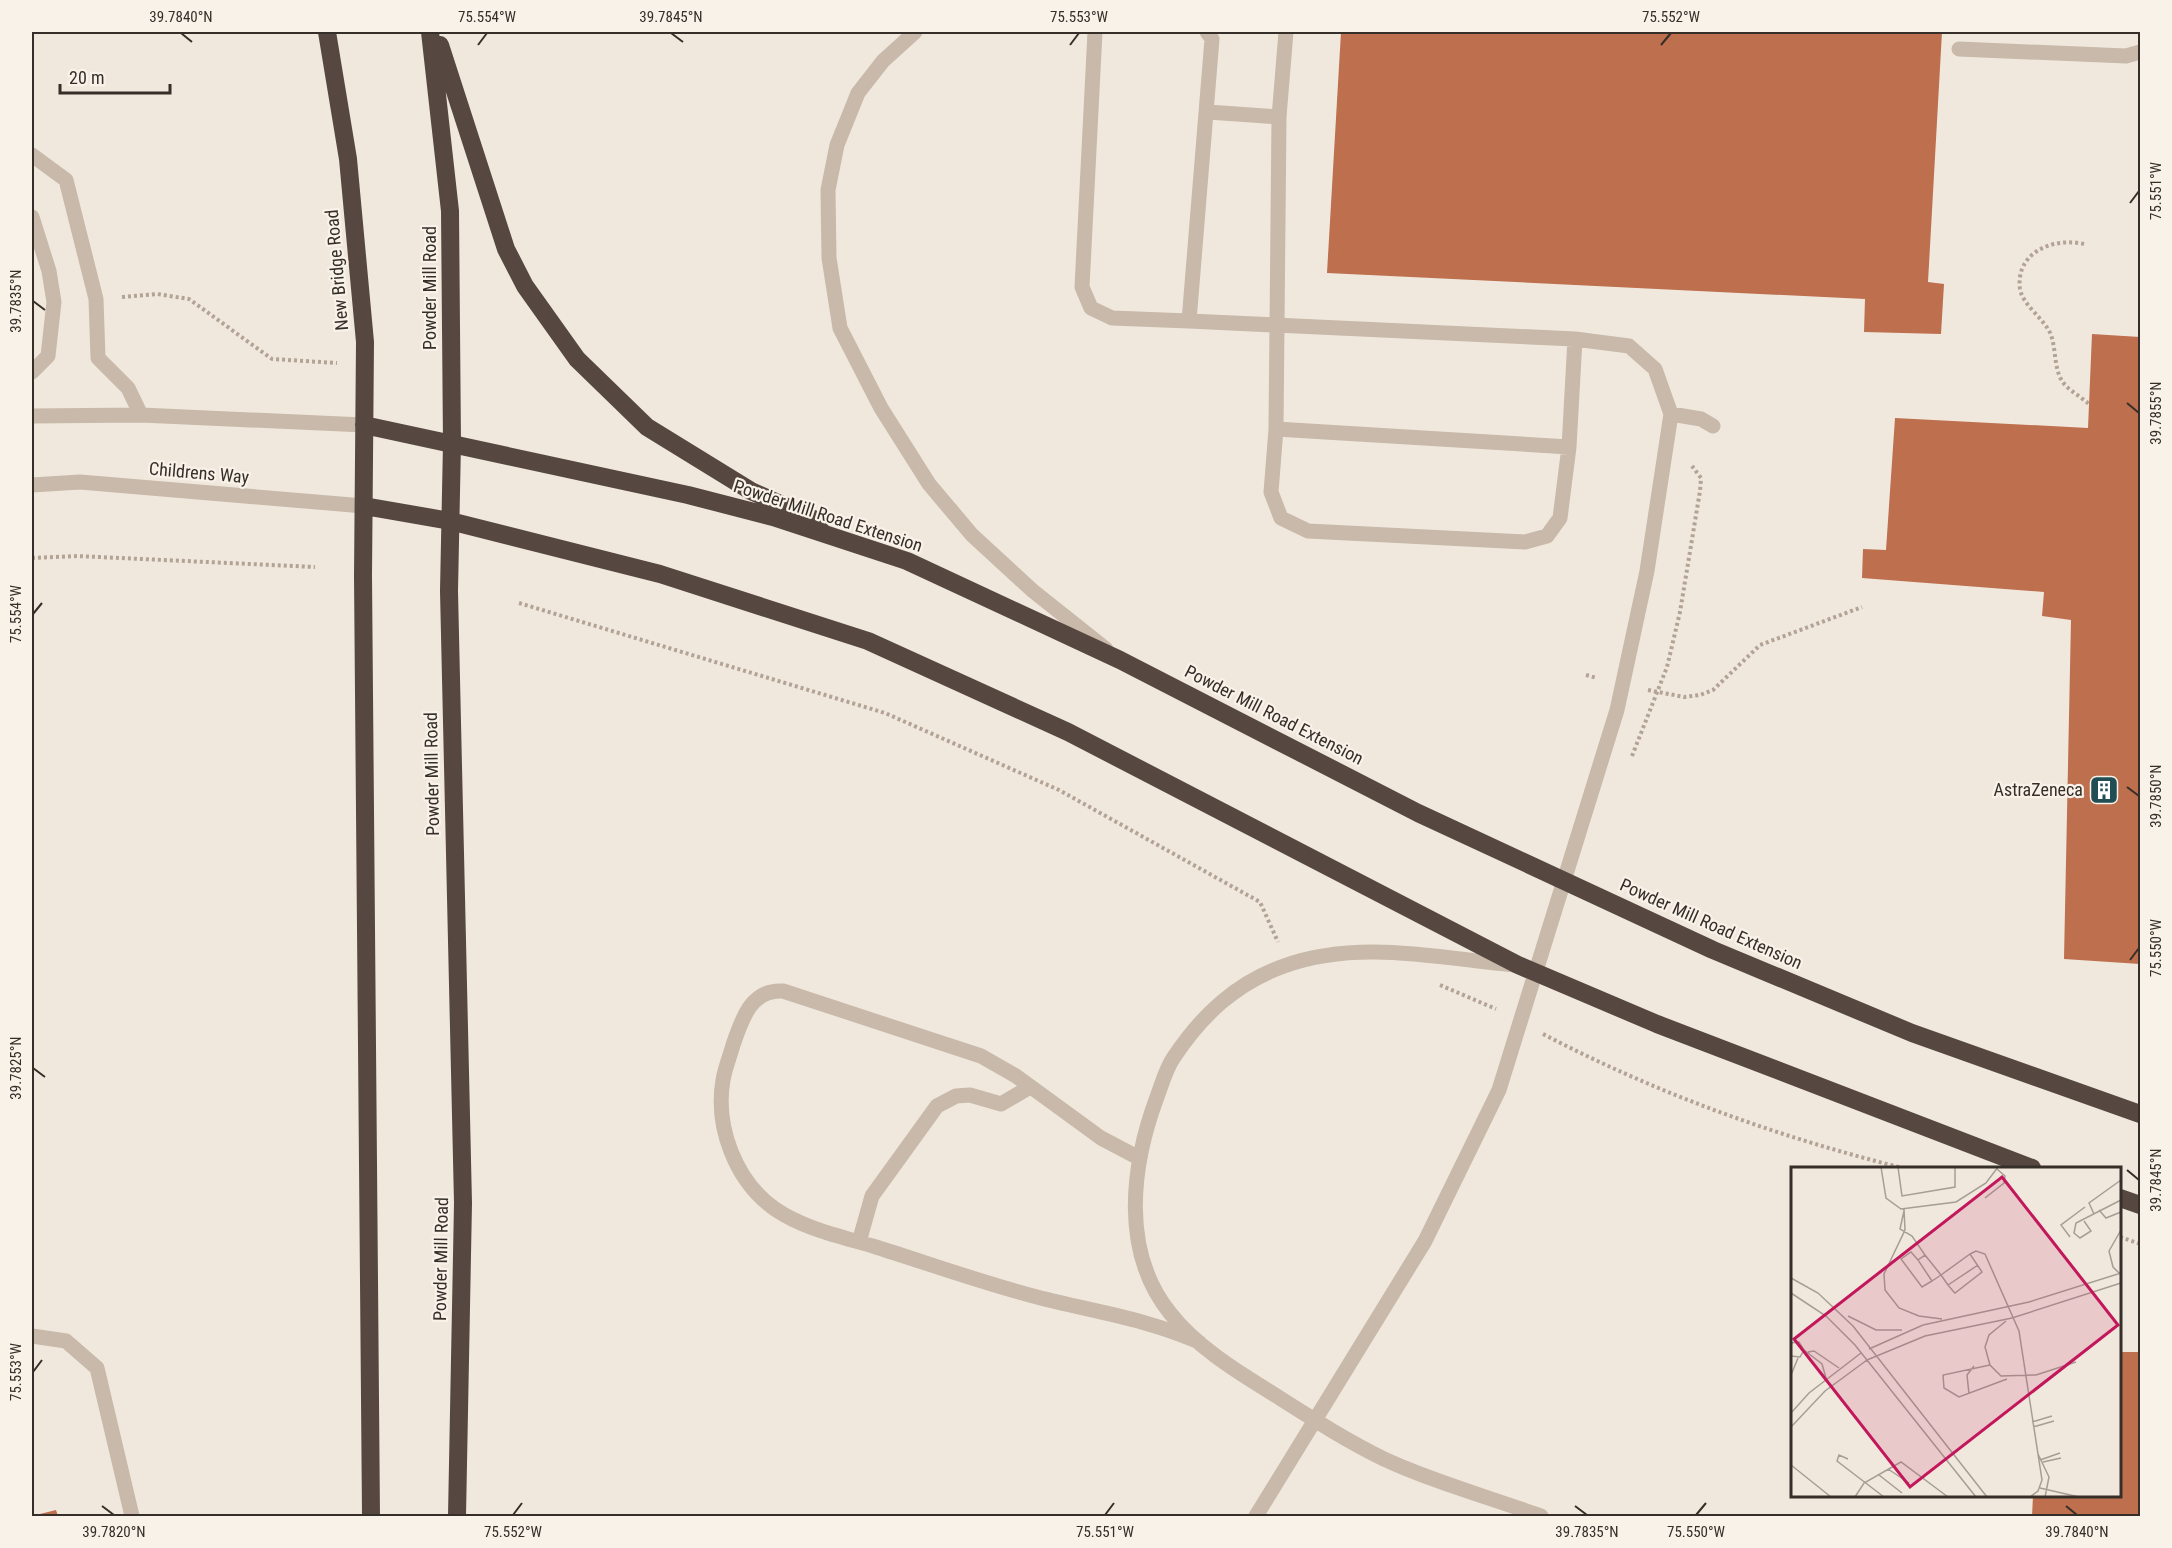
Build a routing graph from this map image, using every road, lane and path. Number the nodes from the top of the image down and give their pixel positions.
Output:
1 (327, 32) edge
2 (430, 32) edge
3 (435, 32) edge
4 (915, 32) edge
5 (1095, 32) edge
6 (1207, 32) edge
7 (1287, 32) edge
8 (1959, 49) dead end
9 (2140, 52) edge
10 (1208, 112) junction
11 (1279, 117) junction
12 (32, 155) edge
13 (32, 217) edge
14 (2084, 244) dead end
15 (96, 299) junction
16 (1189, 321) junction
17 (1275, 327) junction
18 (1575, 339) junction
19 (365, 365) junction
20 (32, 372) edge
21 (2089, 404) dead end
22 (1671, 414) junction
23 (141, 415) junction
24 (32, 416) edge
25 (364, 425) junction
26 (1713, 426) dead end
27 (1276, 429) junction
28 (452, 443) junction
29 (1569, 447) junction
30 (1692, 466) dead end
31 (32, 485) edge
32 (364, 506) junction
33 (450, 521) junction
34 (32, 558) edge
35 (907, 561) junction
36 (315, 567) dead end
37 (519, 603) dead end
38 (1862, 607) dead end
39 (1120, 660) junction
40 (1586, 675) dead end
41 (1609, 681) dead end
42 (1644, 689) dead end
43 (1629, 762) dead end
44 (1285, 965) junction
45 (1518, 965) junction
46 (1438, 985) dead end
47 (1504, 1013) dead end
48 (1542, 1033) dead end
49 (1030, 1087) junction
50 (2140, 1114) edge
51 (1139, 1158) junction
52 (1899, 1167) edge
53 (2029, 1167) edge
54 (2121, 1198) edge
55 (2140, 1204) edge
56 (2121, 1237) edge
57 (859, 1242) junction
58 (2140, 1244) edge
59 (32, 1336) edge
60 (1199, 1342) junction
61 (1315, 1421) junction
62 (132, 1516) edge
63 (371, 1516) edge
64 (457, 1516) edge
65 (1256, 1516) edge
66 (1541, 1516) edge

1 - 19 highway, New Bridge Road
2 - 28 highway, Powder Mill Road
3 - 35 highway
4 - 39 street
5 - 16 street
6 - 10 street
7 - 11 street
8 - 9 street
10 - 11 street
10 - 16 street
11 - 17 street
12 - 15 street
13 - 20 street
14 - 21 path
15 - 19 path
15 - 23 street
16 - 17 street
17 - 18 street
17 - 27 street
18 - 22 street
18 - 29 street
19 - 25 highway, New Bridge Road
22 - 26 street
22 - 61 street
23 - 24 street
23 - 25 street
25 - 28 highway, Powder Mill Road Extension
25 - 32 highway, New Bridge Road
27 - 29 street
27 - 29 street
28 - 33 highway, Powder Mill Road
28 - 35 highway, Powder Mill Road Extension
30 - 43 path
31 - 32 street, Childrens Way
32 - 33 highway
32 - 63 highway
33 - 45 highway
33 - 64 highway, Powder Mill Road
34 - 36 path
35 - 39 highway, Powder Mill Road Extension
37 - 44 path
38 - 42 path
39 - 50 highway, Powder Mill Road Extension
40 - 41 path
44 - 45 street
44 - 51 street
45 - 53 highway
46 - 47 path
48 - 52 path
49 - 51 street
49 - 57 street
49 - 57 street
51 - 60 street
54 - 55 highway
56 - 58 path
57 - 60 street
59 - 62 street
60 - 61 street
61 - 65 street
61 - 66 street

